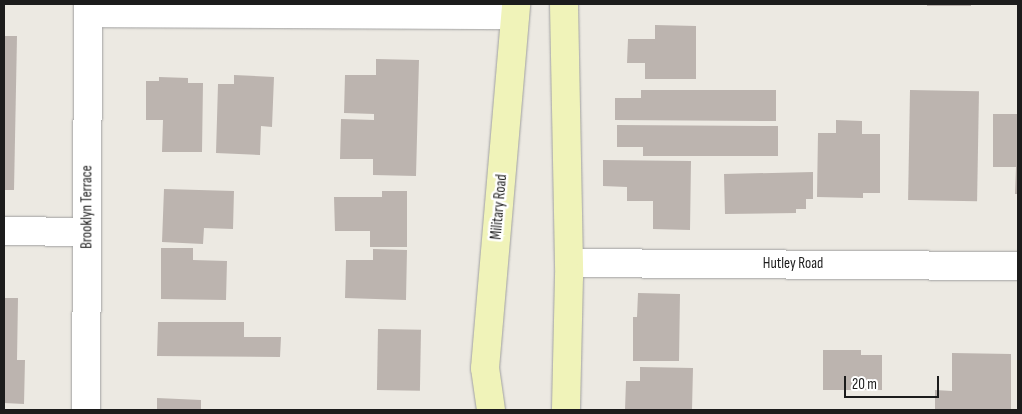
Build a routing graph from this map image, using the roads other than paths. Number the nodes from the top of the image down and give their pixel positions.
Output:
1 (564, 4) edge
2 (88, 8) edge
3 (515, 10) edge
4 (4, 231) edge
5 (87, 232) junction
6 (569, 262) junction
7 (1018, 266) edge
8 (86, 410) edge
9 (490, 410) edge
10 (566, 410) edge

1 - 6 street
2 - 3 street
2 - 5 street, Brooklyn Terrace
3 - 9 street, Military Road
4 - 5 street
5 - 8 street, Brooklyn Terrace
6 - 7 street, Hutley Road
6 - 10 street

